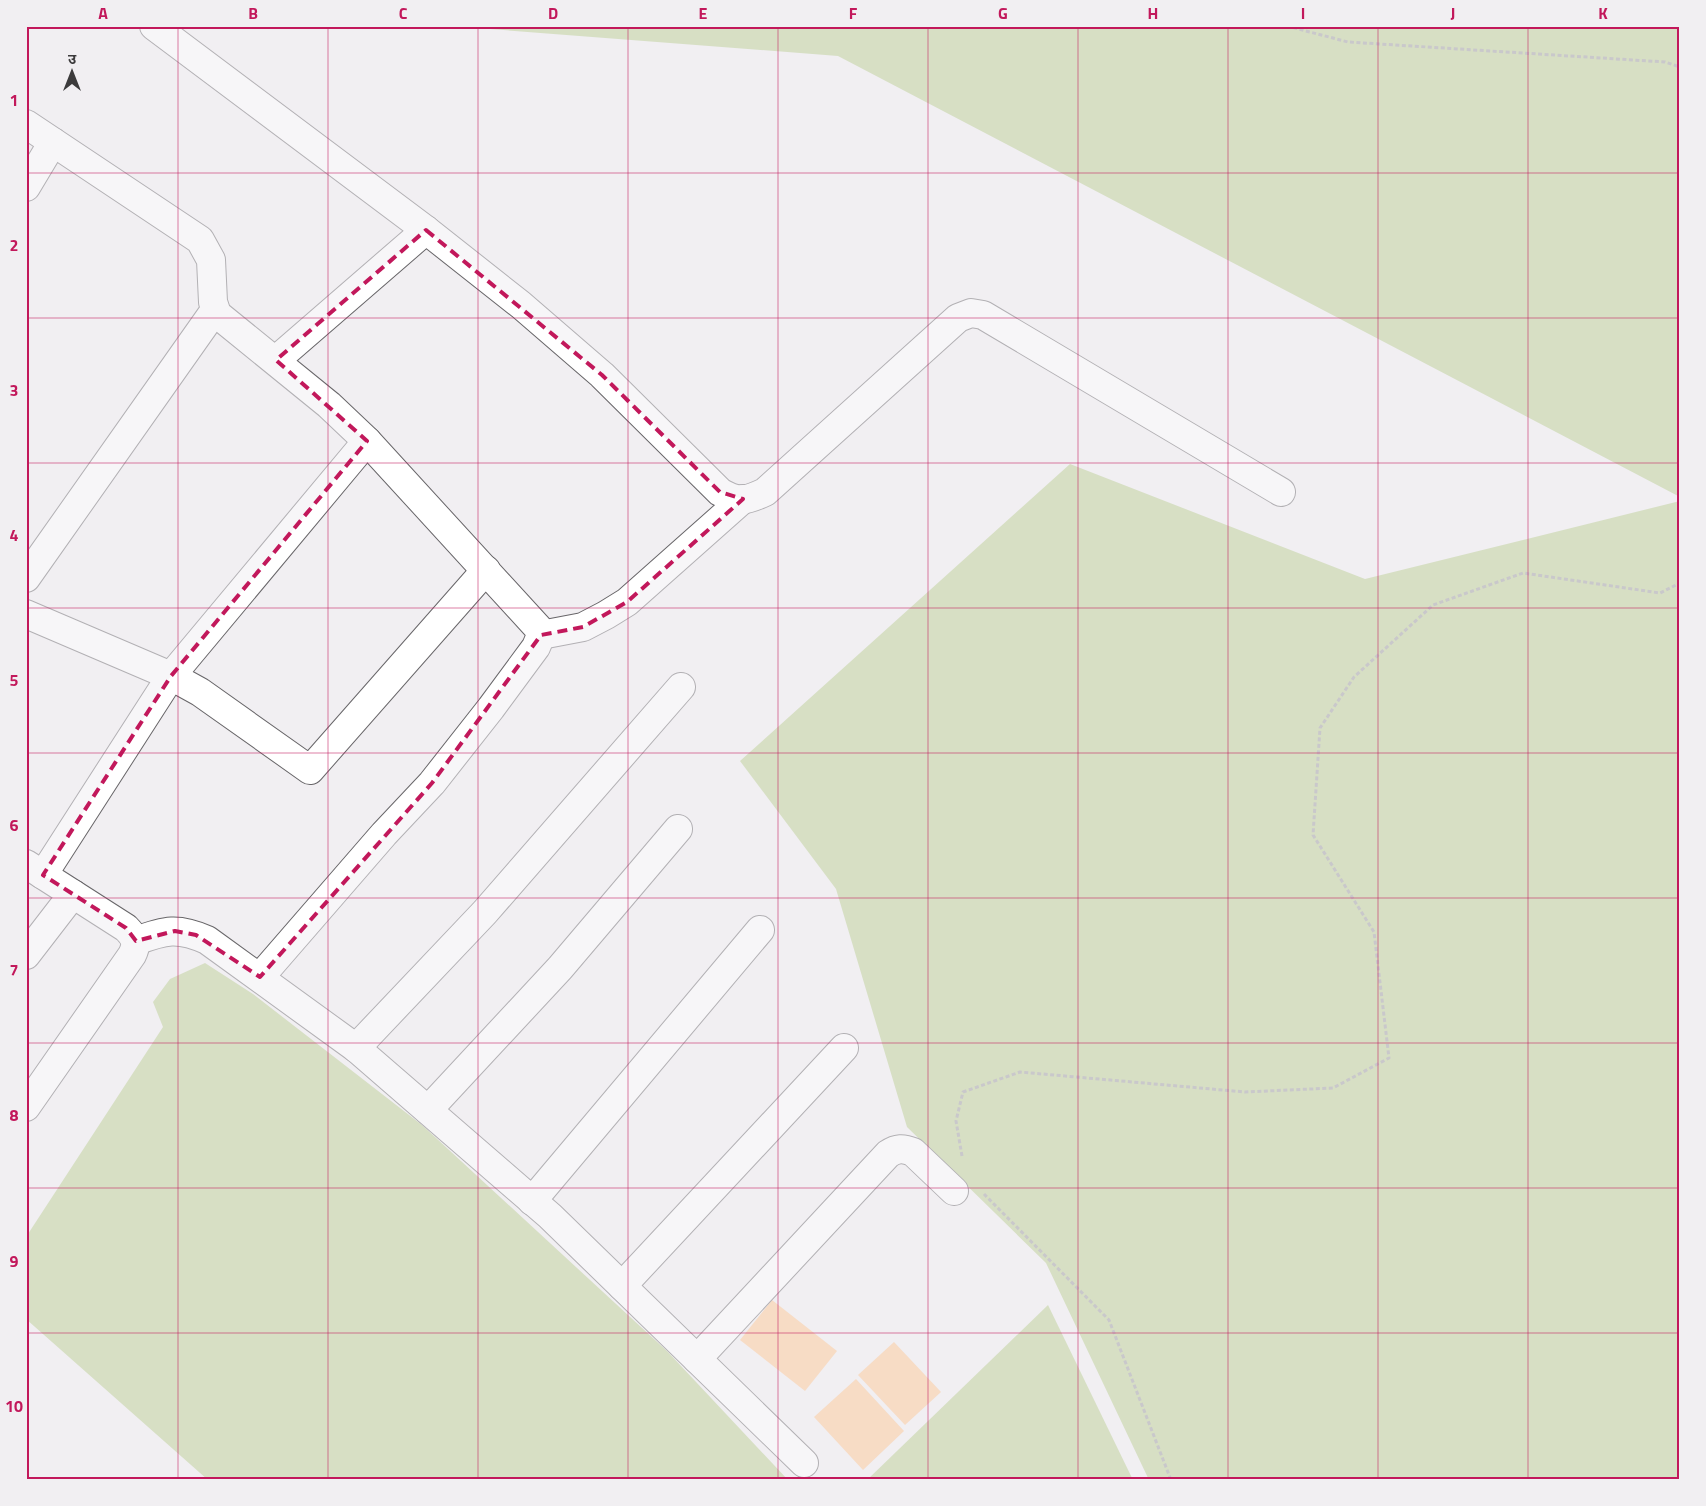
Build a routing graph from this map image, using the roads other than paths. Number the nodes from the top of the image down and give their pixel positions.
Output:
1 (154, 26) edge
2 (26, 124) edge
3 (53, 142) junction
4 (26, 187) edge
5 (426, 230) junction
6 (216, 310) junction
7 (276, 360) junction
8 (367, 441) junction
9 (1281, 492) dead end
10 (743, 499) junction
11 (486, 570) junction
12 (26, 578) edge
13 (26, 614) edge
14 (541, 635) junction
15 (171, 676) junction
16 (681, 687) dead end
17 (678, 829) dead end
18 (35, 870) edge
19 (73, 894) junction
20 (760, 930) dead end
21 (136, 941) junction
22 (26, 955) edge
23 (260, 977) junction
24 (356, 1048) junction
25 (844, 1048) dead end
26 (26, 1107) edge
27 (428, 1110) junction
28 (966, 1190) road end
29 (532, 1201) junction
30 (622, 1286) junction
31 (697, 1360) junction
32 (804, 1463) dead end

1 - 5 street
2 - 3 street
3 - 4 street
3 - 6 street
5 - 7 street
5 - 10 street
6 - 7 street
6 - 12 street
7 - 8 street
8 - 11 street
8 - 15 street
9 - 10 street
10 - 14 street
11 - 14 street
11 - 15 street
13 - 15 street
14 - 23 street
15 - 18 street
16 - 24 street
17 - 27 street
18 - 19 street
19 - 21 street
19 - 22 street
20 - 29 street
21 - 23 street
21 - 26 street
23 - 24 street
24 - 27 street
25 - 30 street
27 - 29 street
28 - 31 street
29 - 30 street
30 - 31 street
31 - 32 street

